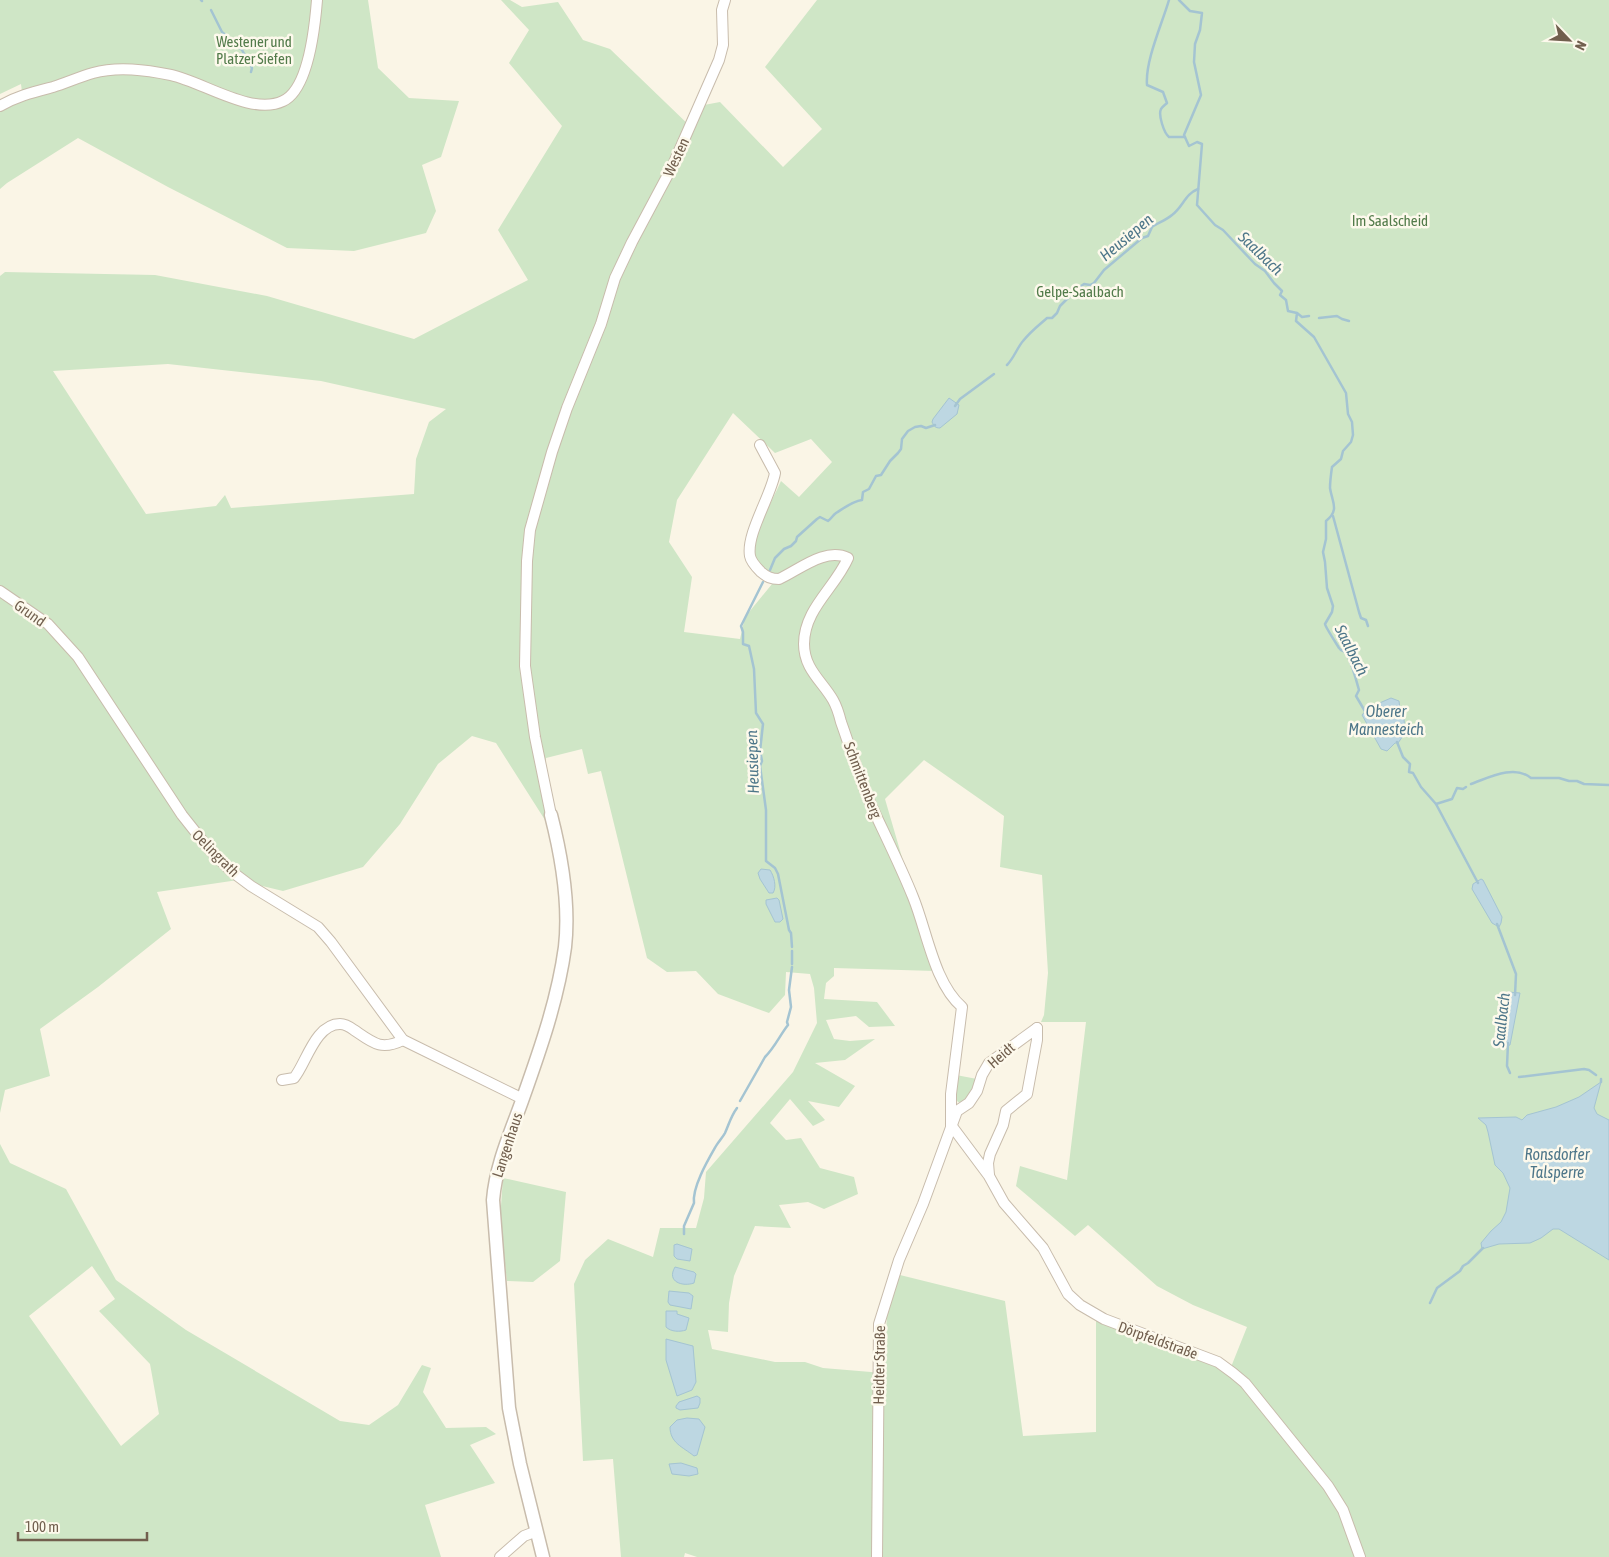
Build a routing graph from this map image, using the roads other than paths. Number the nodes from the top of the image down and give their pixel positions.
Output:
1 (317, 0) edge
2 (725, 0) edge
3 (0, 106) edge
4 (760, 445) dead end
5 (0, 591) edge
6 (59, 636) joint
7 (535, 737) joint
8 (551, 815) joint
9 (403, 1040) junction
10 (282, 1080) dead end
11 (523, 1099) junction
12 (951, 1125) junction
13 (990, 1176) junction
14 (537, 1531) junction
15 (500, 1557) edge
16 (543, 1557) edge
17 (876, 1557) edge
18 (1360, 1557) edge

1 - 3 street
2 - 7 street, Westen
4 - 12 street, Schmittenberg
5 - 6 street, Grund
6 - 9 street, Oelingrath
7 - 8 street, Langenhaus
8 - 11 street, Langenhaus
9 - 10 street
9 - 11 street, Oelingrath
11 - 14 street, Langenhaus
12 - 13 street, Dörpfeldstraße
12 - 13 street, Heidt
12 - 17 street, Heidter Straße
13 - 18 street, Dörpfeldstraße
14 - 15 street
14 - 16 street, Langenhaus

